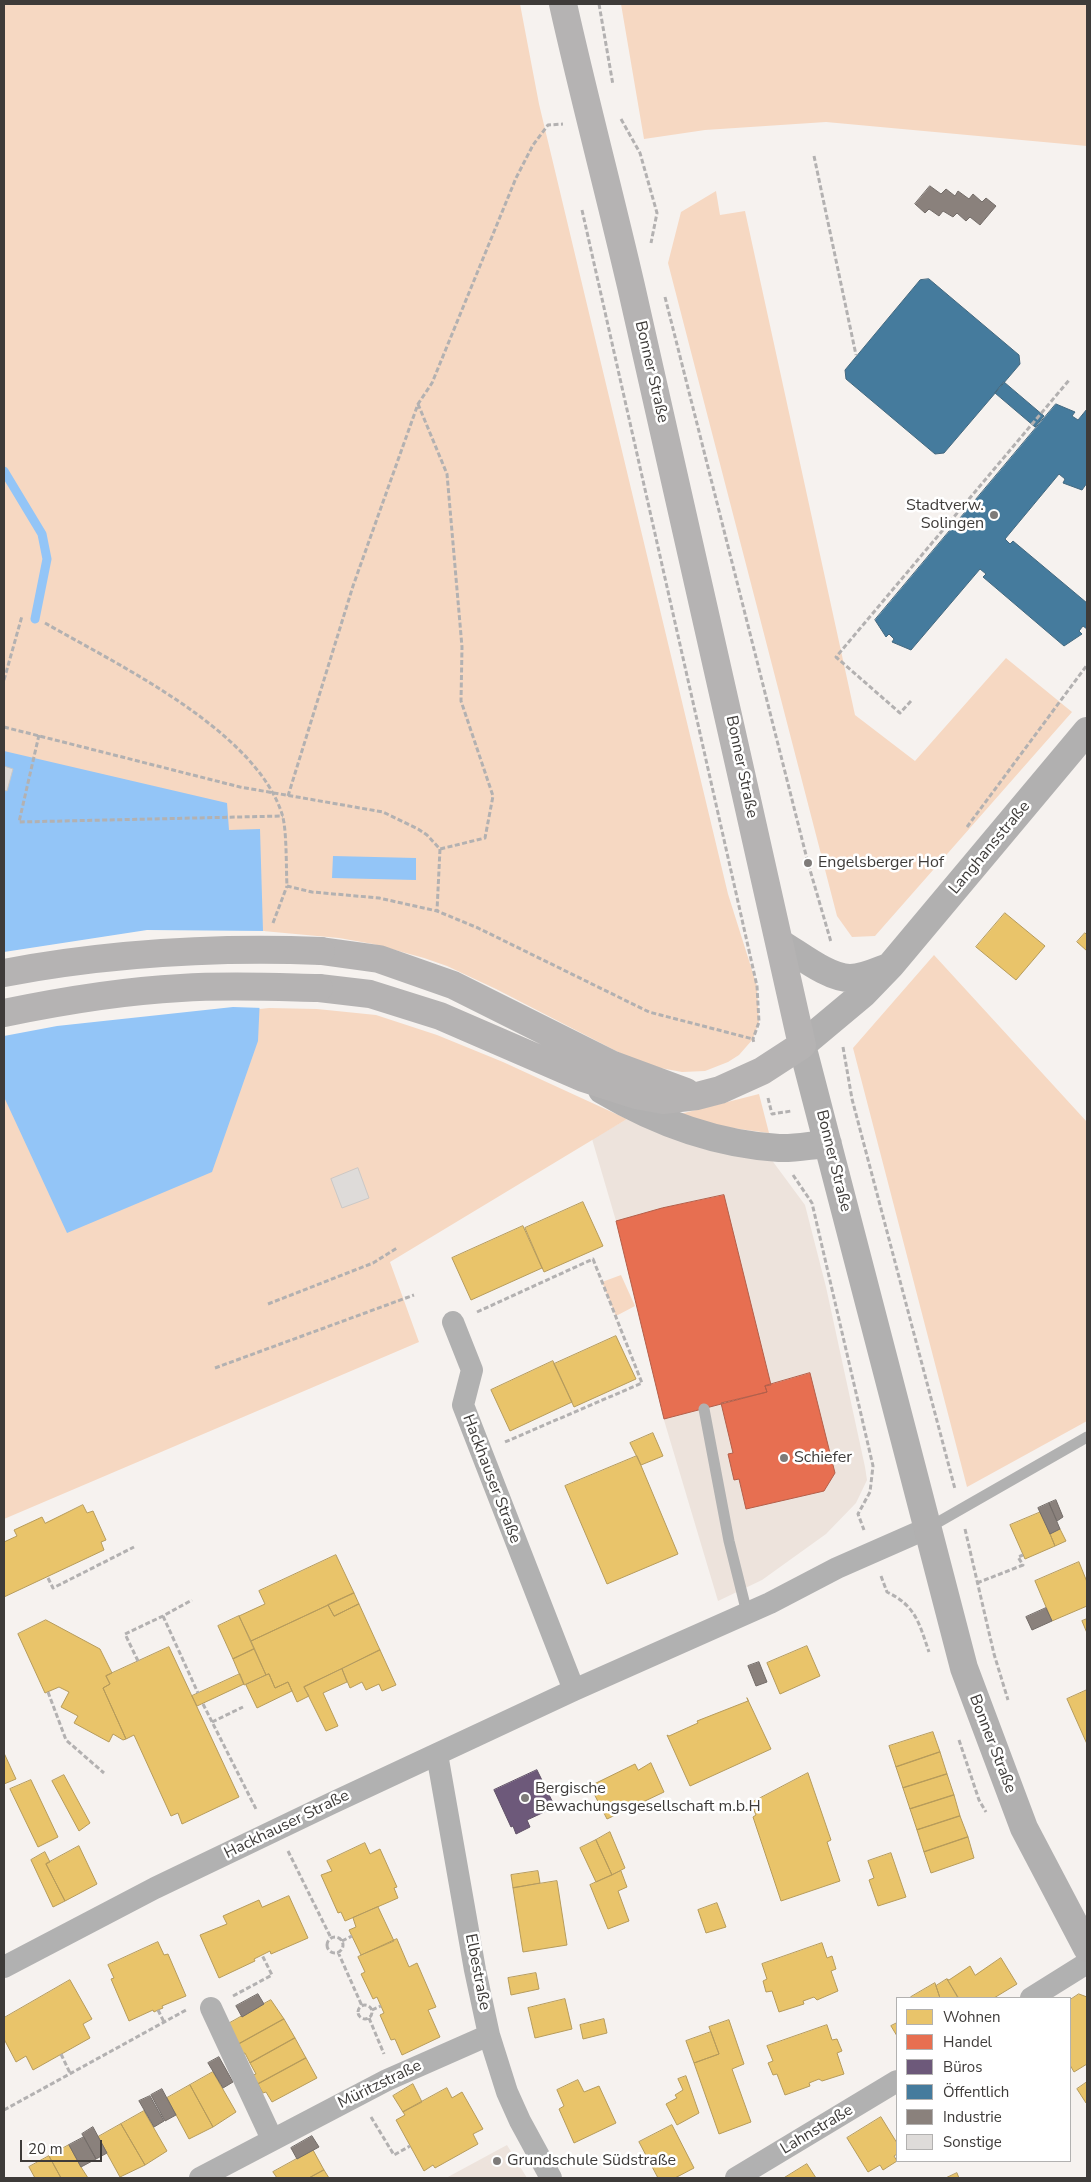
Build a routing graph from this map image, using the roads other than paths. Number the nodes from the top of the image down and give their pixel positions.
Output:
1 (563, 4) edge
2 (1087, 731) edge
3 (780, 942) junction
4 (891, 965) junction
5 (4, 973) edge
6 (4, 1013) edge
7 (802, 1045) junction
8 (583, 1078) junction
9 (697, 1096) junction
10 (828, 1144) junction
11 (453, 1322) road end
12 (704, 1409) dead end
13 (1087, 1437) edge
14 (928, 1528) junction
15 (747, 1613) junction
16 (574, 1690) junction
17 (437, 1754) junction
18 (1087, 1948) edge
19 (1087, 1963) edge
20 (4, 1967) edge
21 (1033, 1997) edge
22 (211, 2008) road end
23 (489, 2035) junction
24 (896, 2082) edge
25 (272, 2139) junction
26 (200, 2178) edge
27 (551, 2178) edge
28 (736, 2178) edge

1 - 3 main road, Bonner Straße
2 - 4 main road, Langhansstraße
3 - 4 main road, Langhansstraße
3 - 7 main road, Bonner Straße
4 - 7 main road, Langhansstraße
5 - 9 main road, bridge
6 - 8 main road, bridge
7 - 9 main road
7 - 10 main road, Bonner Straße
8 - 9 main road
8 - 10 main road
10 - 14 main road, Bonner Straße
11 - 16 street, Hackhauser Straße
12 - 15 lane
13 - 14 lane
14 - 15 street, Hackhauser Straße
14 - 18 main road, Bonner Straße
15 - 16 street, Hackhauser Straße
16 - 17 street, Hackhauser Straße
17 - 20 street, Hackhauser Straße
17 - 23 street, Elbestraße
19 - 21 street
22 - 25 street
23 - 25 street, Müritzstraße
23 - 27 street, Elbestraße
24 - 28 street, Lahnstraße
25 - 26 street, Müritzstraße

